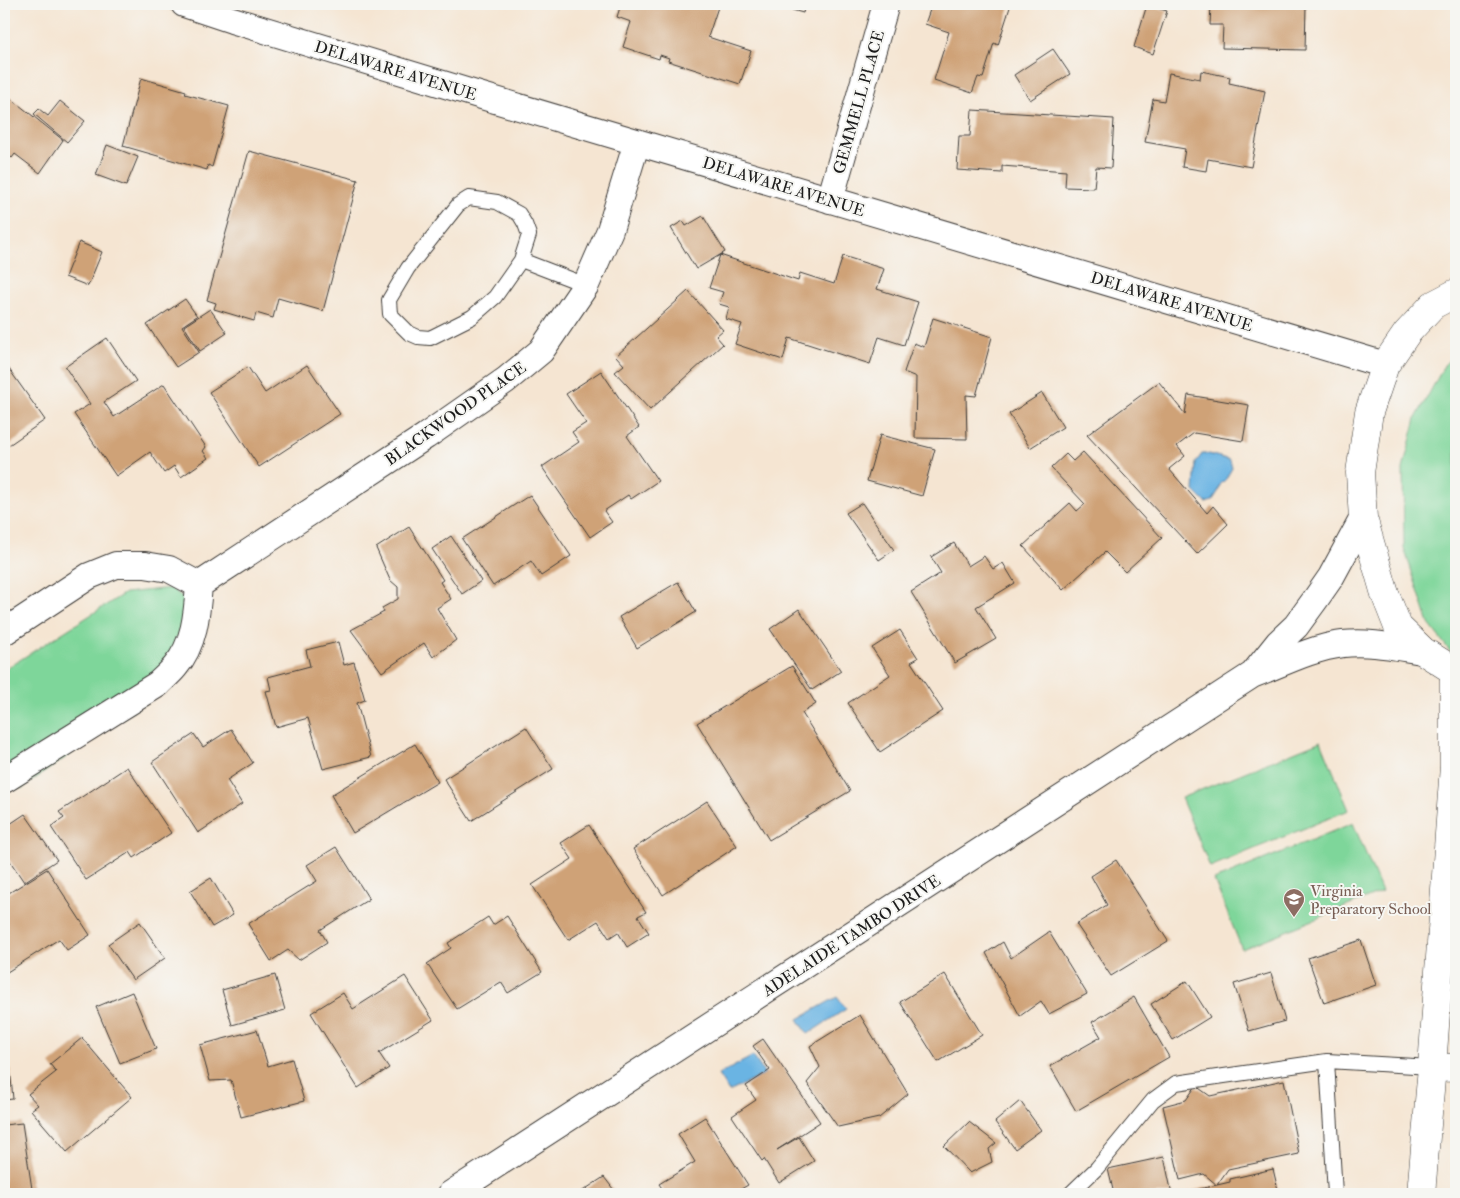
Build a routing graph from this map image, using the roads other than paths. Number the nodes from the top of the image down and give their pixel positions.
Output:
1 (184, 4) edge
2 (886, 4) edge
3 (637, 142) junction
4 (830, 200) junction
5 (521, 260) junction
6 (586, 285) junction
7 (1456, 293) edge
8 (1385, 365) junction
9 (1363, 518) junction
10 (199, 585) junction
11 (4, 632) edge
12 (1423, 651) junction
13 (1455, 672) edge
14 (1252, 675) junction
15 (4, 780) edge
16 (1327, 1061) junction
17 (1444, 1068) edge
18 (451, 1194) edge
19 (1070, 1194) edge
20 (1335, 1194) edge
21 (1421, 1194) edge

1 - 3 street, DELAWARE AVENUE
2 - 4 street, GEMMELL PLACE
3 - 4 street, DELAWARE AVENUE
3 - 6 street, BLACKWOOD PLACE
4 - 8 street, DELAWARE AVENUE
5 - 5 lane
5 - 6 lane
6 - 10 street, BLACKWOOD PLACE
7 - 8 street
8 - 9 street
9 - 12 street
9 - 14 street, ADELAIDE TAMBO DRIVE
10 - 11 street
10 - 15 street
12 - 13 street
12 - 14 street, ADELAIDE TAMBO DRIVE
13 - 17 street
14 - 18 street, ADELAIDE TAMBO DRIVE
16 - 17 lane
16 - 19 lane
16 - 20 lane
17 - 21 street

